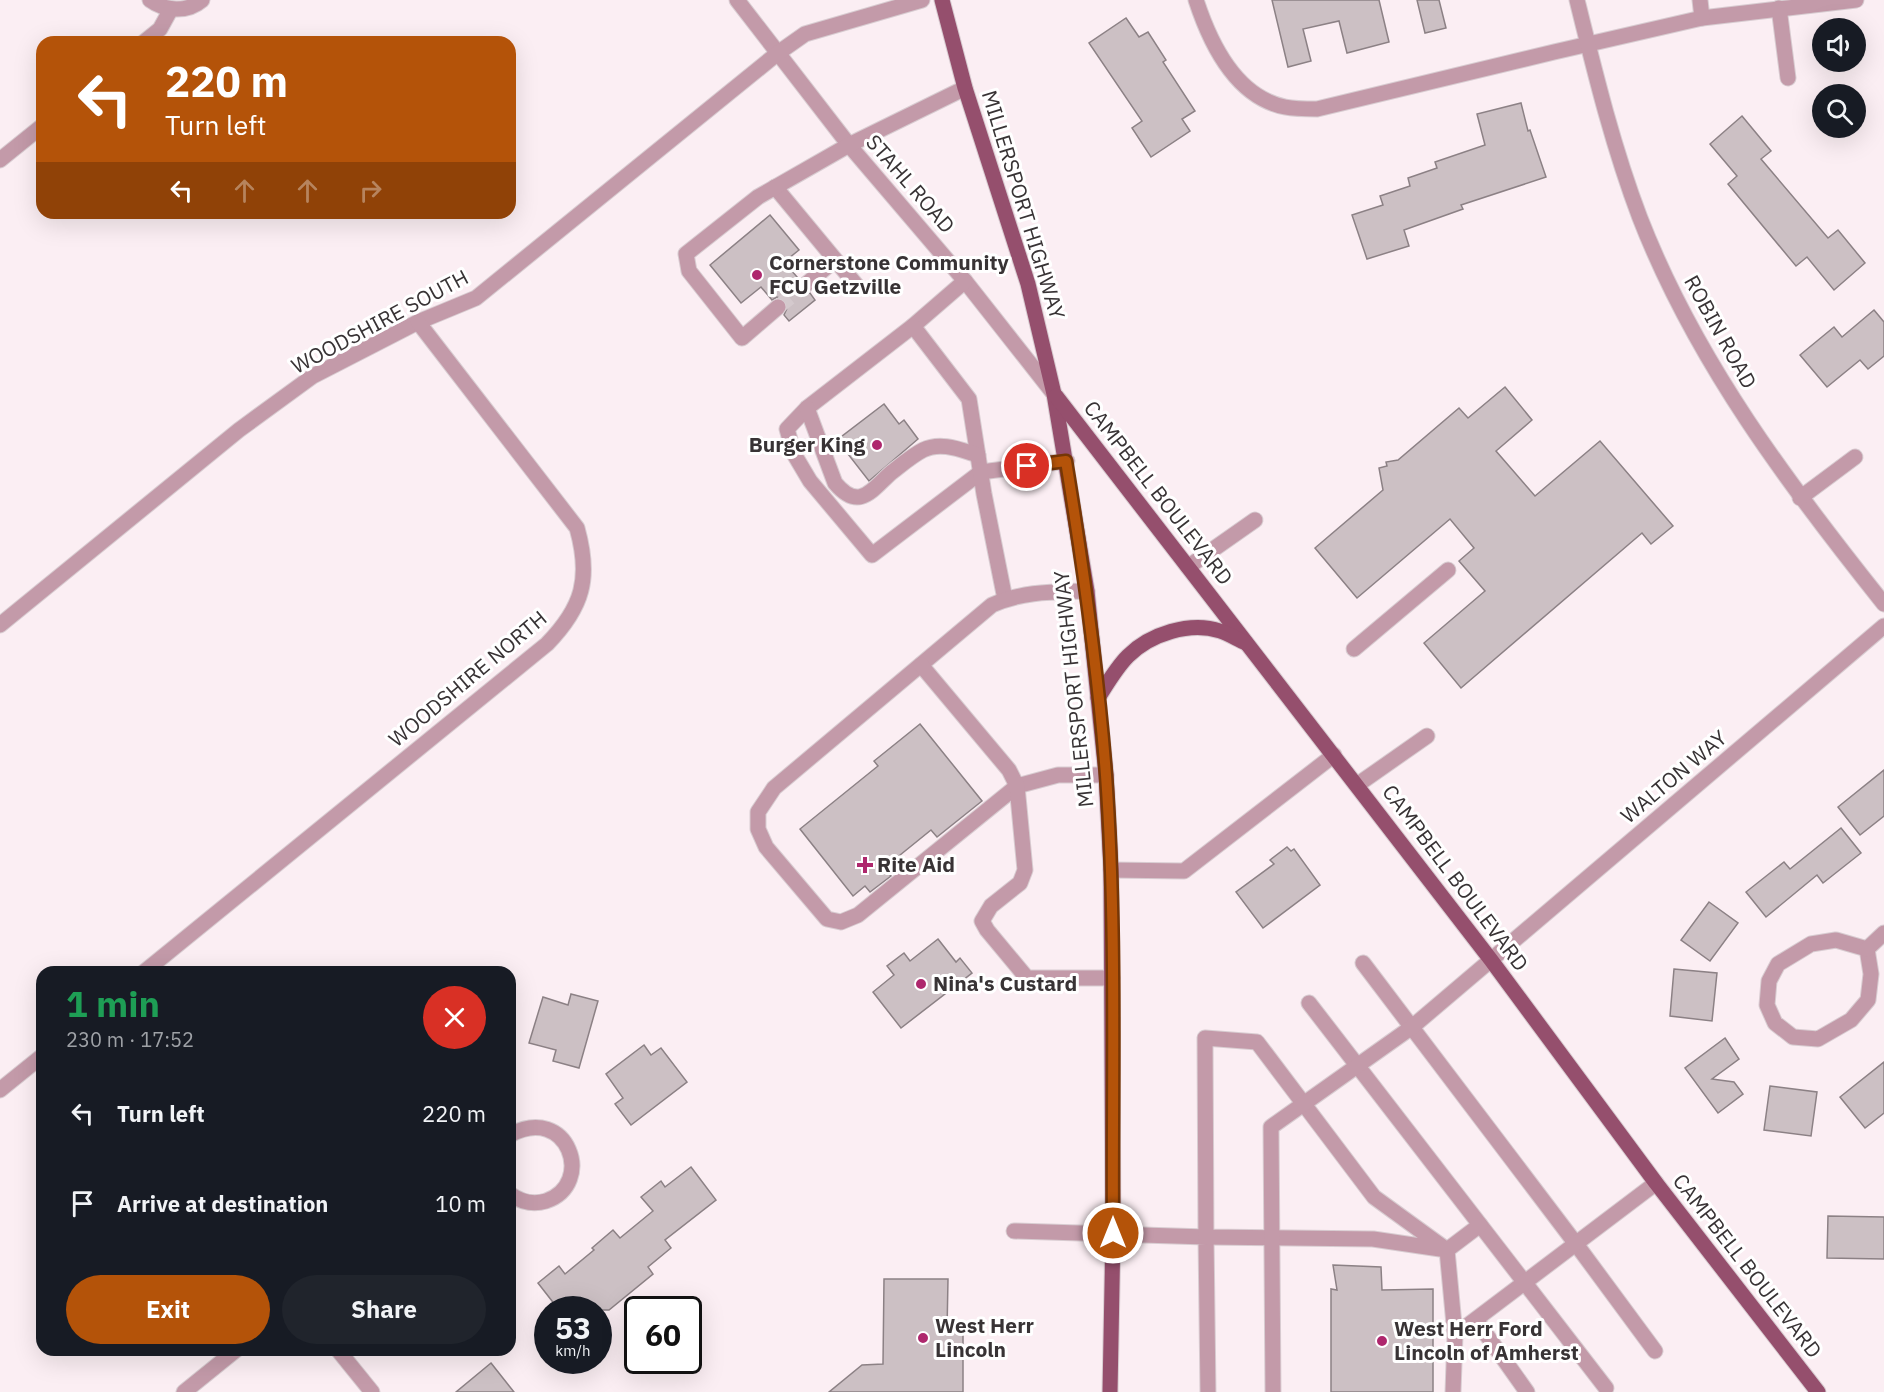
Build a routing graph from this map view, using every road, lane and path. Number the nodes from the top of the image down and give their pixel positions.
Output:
1 (150, 0) edge
2 (202, 0) edge
3 (737, 0) edge
4 (922, 0) edge
5 (942, 0) edge
6 (1196, 0) edge
7 (1577, 0) edge
8 (1700, 0) edge
9 (1857, 0) edge
10 (1779, 8) junction
11 (171, 9) junction
12 (1702, 18) junction
13 (151, 36) edge
14 (1588, 45) junction
15 (778, 53) junction
16 (1788, 78) dead end
17 (965, 88) junction
18 (36, 131) edge
19 (849, 145) junction
20 (0, 160) edge
21 (775, 187) junction
22 (836, 260) junction
23 (966, 281) junction
24 (804, 286) tunnel mouth
25 (857, 286) dead end
26 (778, 308) tunnel mouth
27 (418, 322) junction
28 (914, 326) junction
29 (1054, 394) junction
30 (807, 408) junction
31 (978, 455) junction
32 (1855, 457) dead end
33 (1066, 461) junction
34 (981, 472) junction
35 (1800, 498) junction
36 (1255, 520) dead end
37 (1188, 567) junction
38 (1448, 570) dead end
39 (1087, 591) junction
40 (1005, 599) junction
41 (1884, 604) edge
42 (0, 625) edge
43 (1884, 626) edge
44 (1247, 643) junction
45 (1354, 649) dead end
46 (921, 665) junction
47 (1098, 698) junction
48 (1427, 736) dead end
49 (1334, 755) junction
50 (1106, 775) junction
51 (1357, 785) junction
52 (1017, 786) junction
53 (1111, 870) junction
54 (1884, 933) edge
55 (1867, 949) junction
56 (1491, 960) junction
57 (1363, 963) dead end
58 (151, 966) edge
59 (1112, 978) junction
60 (1309, 1003) dead end
61 (1412, 1027) junction
62 (36, 1061) edge
63 (1357, 1067) junction
64 (0, 1090) edge
65 (1304, 1104) junction
66 (516, 1132) edge
67 (1656, 1183) junction
68 (516, 1198) edge
69 (1480, 1224) junction
70 (1014, 1231) dead end
71 (1113, 1233) junction
72 (1206, 1237) junction
73 (1273, 1237) junction
74 (1576, 1244) junction
75 (1447, 1250) junction
76 (1525, 1282) junction
77 (1476, 1320) junction
78 (1455, 1335) junction
79 (1655, 1351) dead end
80 (228, 1356) edge
81 (343, 1356) edge
82 (1605, 1388) dead end
83 (183, 1392) edge
84 (372, 1392) edge
85 (1110, 1392) edge
86 (1208, 1392) edge
87 (1273, 1392) edge
88 (1453, 1392) edge
89 (1527, 1392) edge
90 (1818, 1392) edge

1 - 11 street
2 - 11 street
3 - 15 street, STAHL ROAD
4 - 15 street, WOODSHIRE SOUTH
5 - 17 main road, MILLERSPORT HIGHWAY
6 - 14 street
7 - 14 street, ROBIN ROAD
8 - 12 street
9 - 10 street
10 - 12 street
10 - 16 street
11 - 13 street
12 - 14 street
14 - 35 street, ROBIN ROAD
15 - 19 street, STAHL ROAD
15 - 27 street, WOODSHIRE SOUTH
17 - 19 street
17 - 29 main road, MILLERSPORT HIGHWAY
18 - 20 street
19 - 21 street
19 - 23 street, STAHL ROAD
21 - 22 street
21 - 26 street
22 - 24 street
22 - 25 street
23 - 28 street
23 - 29 street, STAHL ROAD
27 - 42 street, WOODSHIRE SOUTH
27 - 58 street, WOODSHIRE NORTH
28 - 30 street
28 - 31 street
29 - 33 main road, MILLERSPORT HIGHWAY
29 - 37 main road, CAMPBELL BOULEVARD
30 - 31 street
30 - 34 street
31 - 34 street
32 - 35 street
33 - 34 street
33 - 39 main road, MILLERSPORT HIGHWAY
34 - 40 street
35 - 41 street, ROBIN ROAD
36 - 37 street
37 - 44 main road, CAMPBELL BOULEVARD
38 - 45 street
39 - 40 street
39 - 47 main road, MILLERSPORT HIGHWAY
40 - 46 street
43 - 56 street, WALTON WAY
44 - 47 main road
44 - 49 main road, CAMPBELL BOULEVARD
46 - 52 street
46 - 52 street
47 - 50 main road, MILLERSPORT HIGHWAY
48 - 51 street
49 - 51 main road, CAMPBELL BOULEVARD
49 - 53 street
50 - 52 street
50 - 53 main road, MILLERSPORT HIGHWAY
51 - 56 main road, CAMPBELL BOULEVARD
52 - 59 street
53 - 59 main road, MILLERSPORT HIGHWAY
54 - 55 street
55 - 55 street
56 - 61 street, WALTON WAY
56 - 67 main road, CAMPBELL BOULEVARD
57 - 61 street
59 - 71 main road, MILLERSPORT HIGHWAY
60 - 63 street
61 - 63 street, WALTON WAY
61 - 74 street
62 - 64 street
63 - 65 street, WALTON WAY
63 - 69 street
65 - 72 street
65 - 73 street, WALTON WAY
65 - 75 street
66 - 68 street
67 - 74 street
67 - 90 main road, CAMPBELL BOULEVARD
69 - 75 street
69 - 76 street
70 - 71 street
71 - 72 street
71 - 85 main road, MILLERSPORT HIGHWAY
72 - 73 street
72 - 86 street
73 - 75 street
73 - 87 street
74 - 76 street
74 - 79 street
75 - 78 street
76 - 77 street
76 - 82 street
77 - 78 street
77 - 89 street
78 - 88 street
80 - 83 street
81 - 84 street

